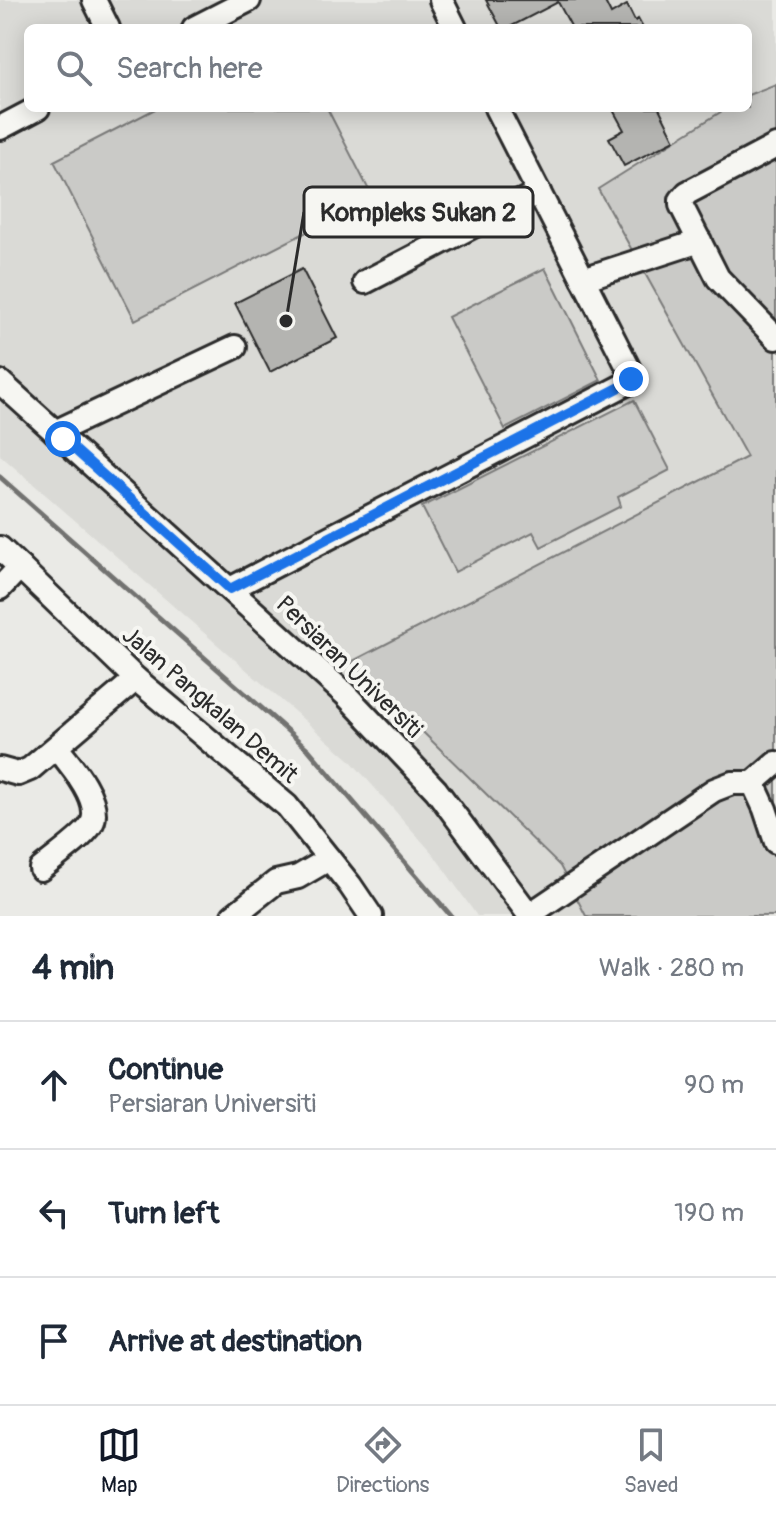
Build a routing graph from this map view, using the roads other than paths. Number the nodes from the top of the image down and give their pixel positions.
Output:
1 (94, 0) edge
2 (249, 0) edge
3 (441, 0) edge
4 (106, 24) edge
5 (202, 24) edge
6 (453, 24) edge
7 (30, 112) edge
8 (498, 112) edge
9 (0, 128) edge
10 (776, 146) edge
11 (539, 192) junction
12 (700, 241) junction
13 (583, 279) junction
14 (365, 282) dead end
15 (776, 338) edge
16 (235, 347) dead end
17 (0, 382) edge
18 (55, 432) junction
19 (0, 548) edge
20 (20, 567) junction
21 (0, 588) edge
22 (230, 589) junction
23 (136, 679) junction
24 (57, 748) junction
25 (776, 763) edge
26 (0, 769) edge
27 (753, 783) junction
28 (776, 842) edge
29 (329, 859) junction
30 (41, 869) dead end
31 (233, 916) edge
32 (371, 916) edge
33 (529, 916) edge

1 - 4 street
2 - 5 street
3 - 6 street
7 - 9 street
8 - 11 street
10 - 12 street
11 - 13 street
11 - 14 street
12 - 13 street
12 - 15 street
13 - 22 street
16 - 18 street
17 - 18 street, Persiaran Universiti
18 - 22 street, Persiaran Universiti
19 - 20 street, Jalan Pangkalan Demit
20 - 21 street
20 - 23 street, Jalan Pangkalan Demit
22 - 33 street, Persiaran Universiti
23 - 24 street
23 - 29 street, Jalan Pangkalan Demit
24 - 26 street
24 - 30 street
25 - 27 street
27 - 28 street
27 - 33 street
29 - 31 street
29 - 32 street, Jalan Pangkalan Demit

